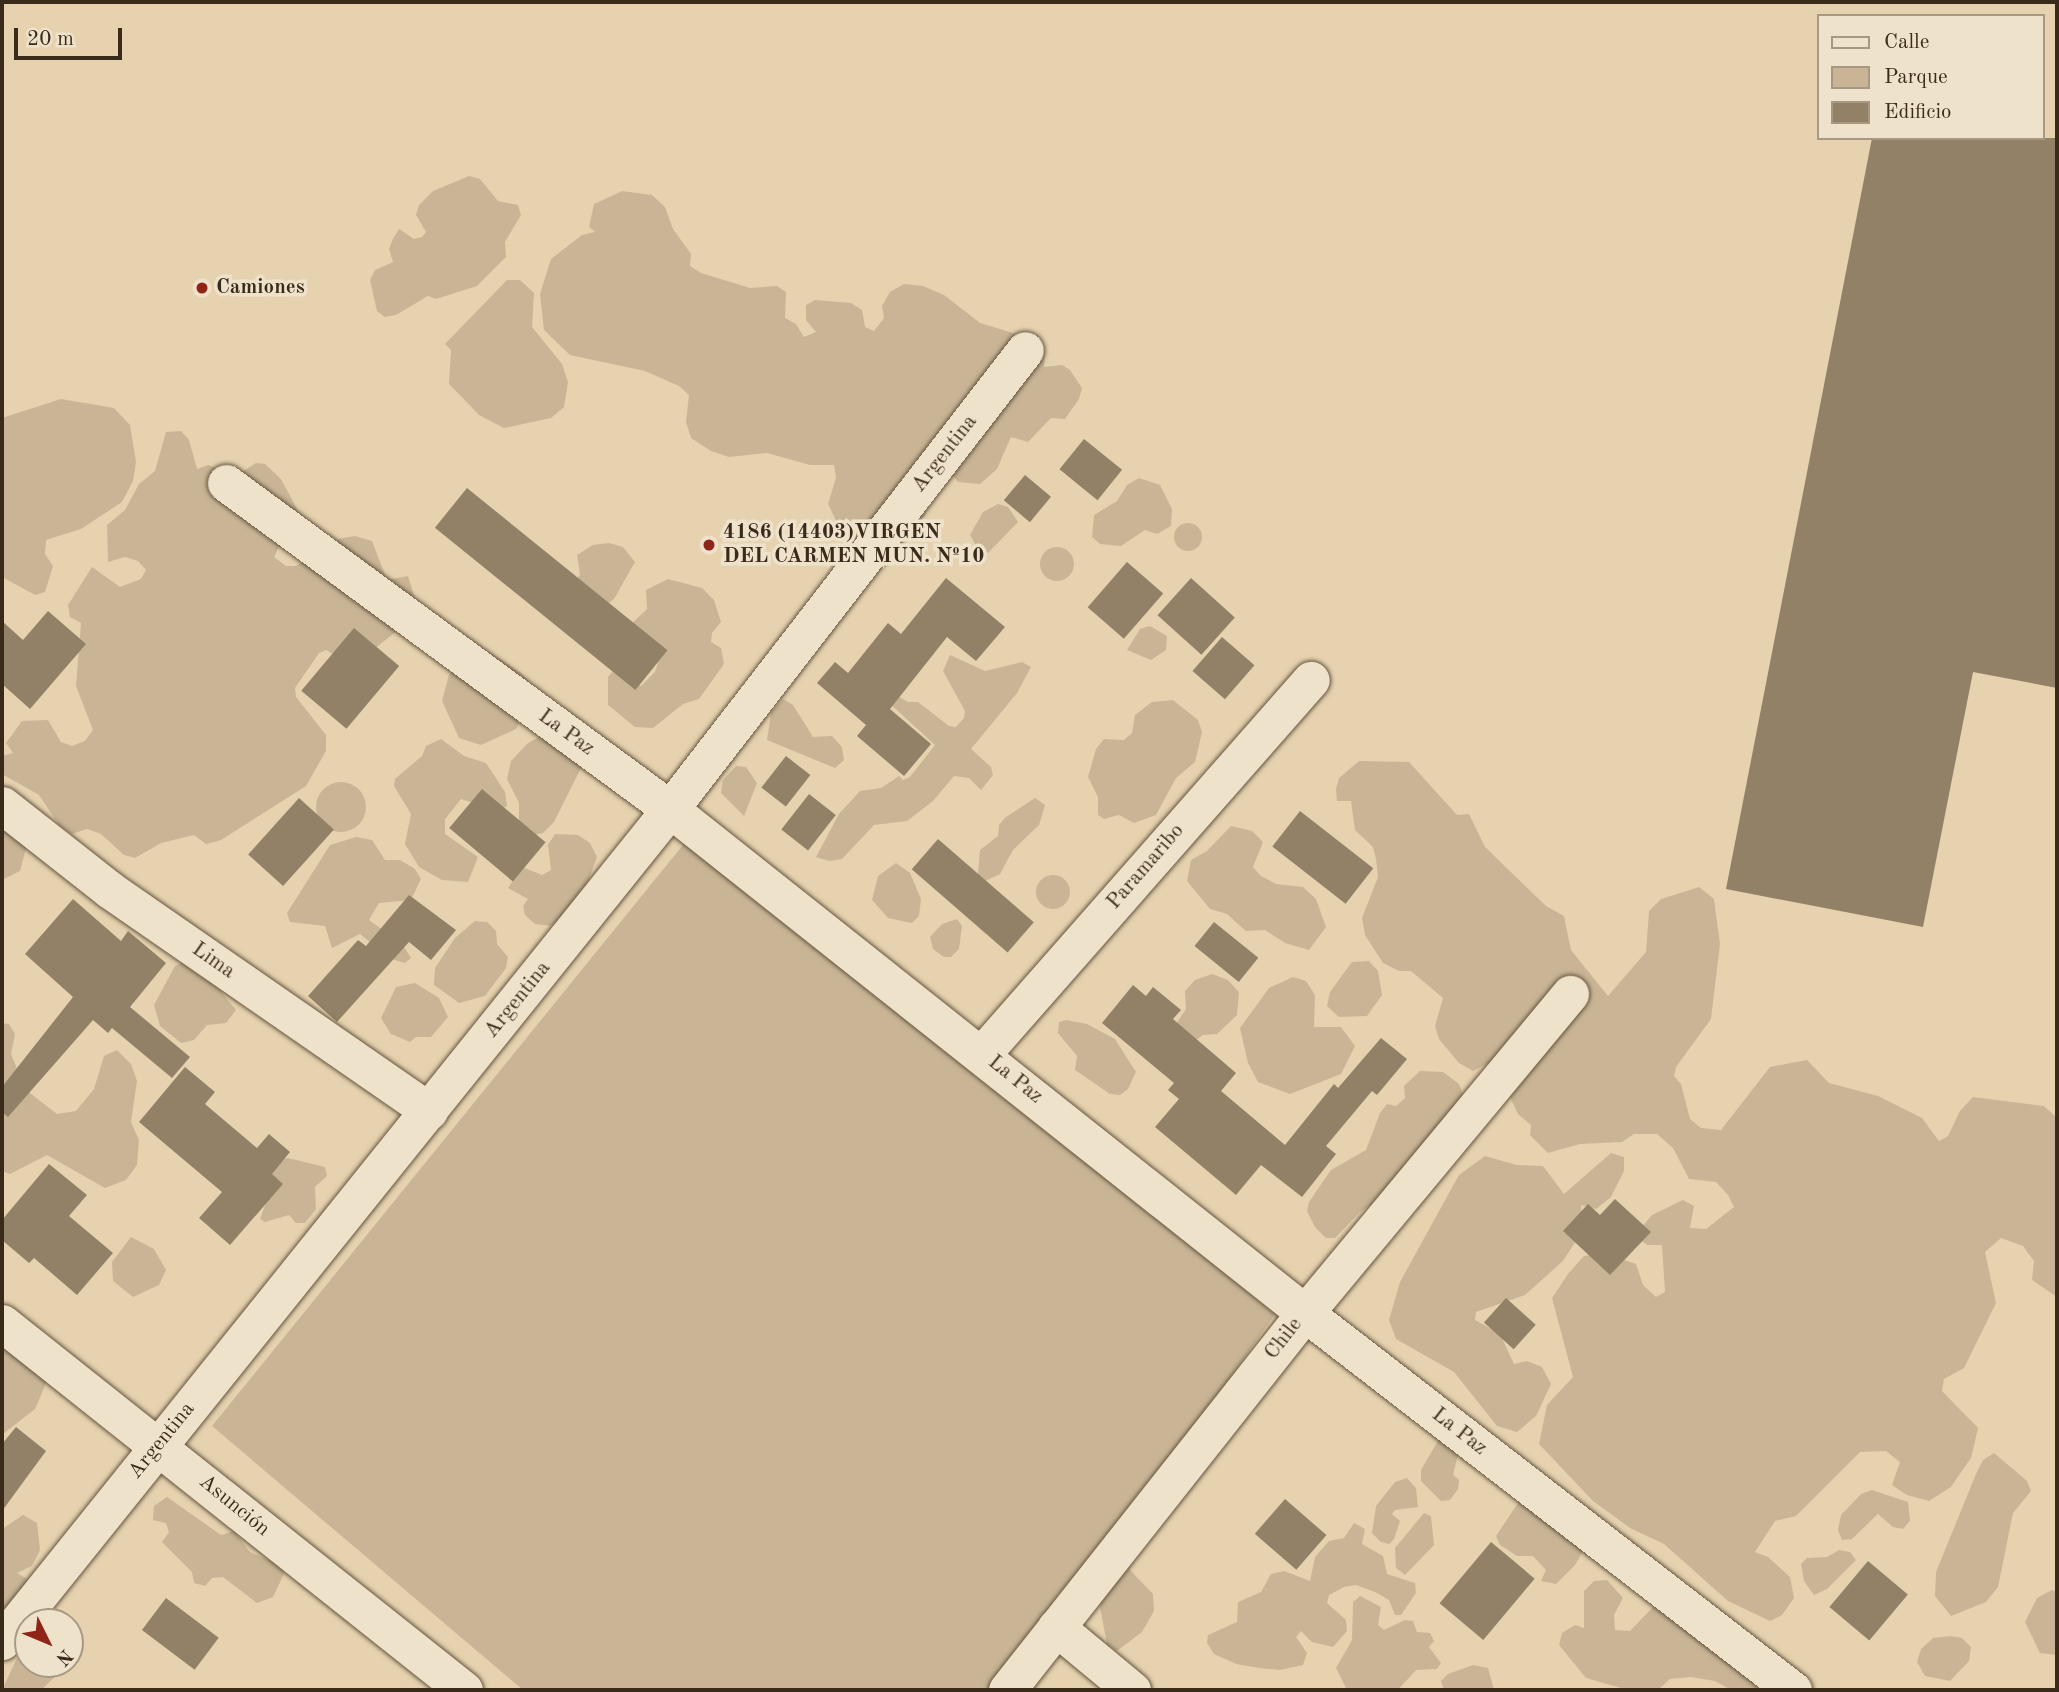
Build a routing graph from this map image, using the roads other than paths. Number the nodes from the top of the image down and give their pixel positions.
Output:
1 (1025, 350) dead end
2 (226, 483) dead end
3 (1311, 680) dead end
4 (2, 805) edge
5 (670, 809) junction
6 (1570, 994) dead end
7 (982, 1054) junction
8 (429, 1111) junction
9 (1305, 1313) junction
10 (2, 1323) edge
11 (158, 1445) junction
12 (1056, 1627) junction
13 (2, 1642) edge
14 (464, 1690) edge
15 (1007, 1690) edge
16 (1132, 1690) edge
17 (1793, 1690) edge

1 - 5 street, Argentina
2 - 5 street, La Paz
3 - 7 street, Paramaribo
4 - 8 street, Lima
5 - 7 street, La Paz
5 - 8 street, Argentina
6 - 9 street, Chile
7 - 9 street, La Paz
8 - 11 street, Argentina
9 - 12 street, Chile
9 - 17 street, La Paz
10 - 11 street, Asunción
11 - 13 street, Argentina
11 - 14 street, Asunción
12 - 15 street, Chile
12 - 16 street

